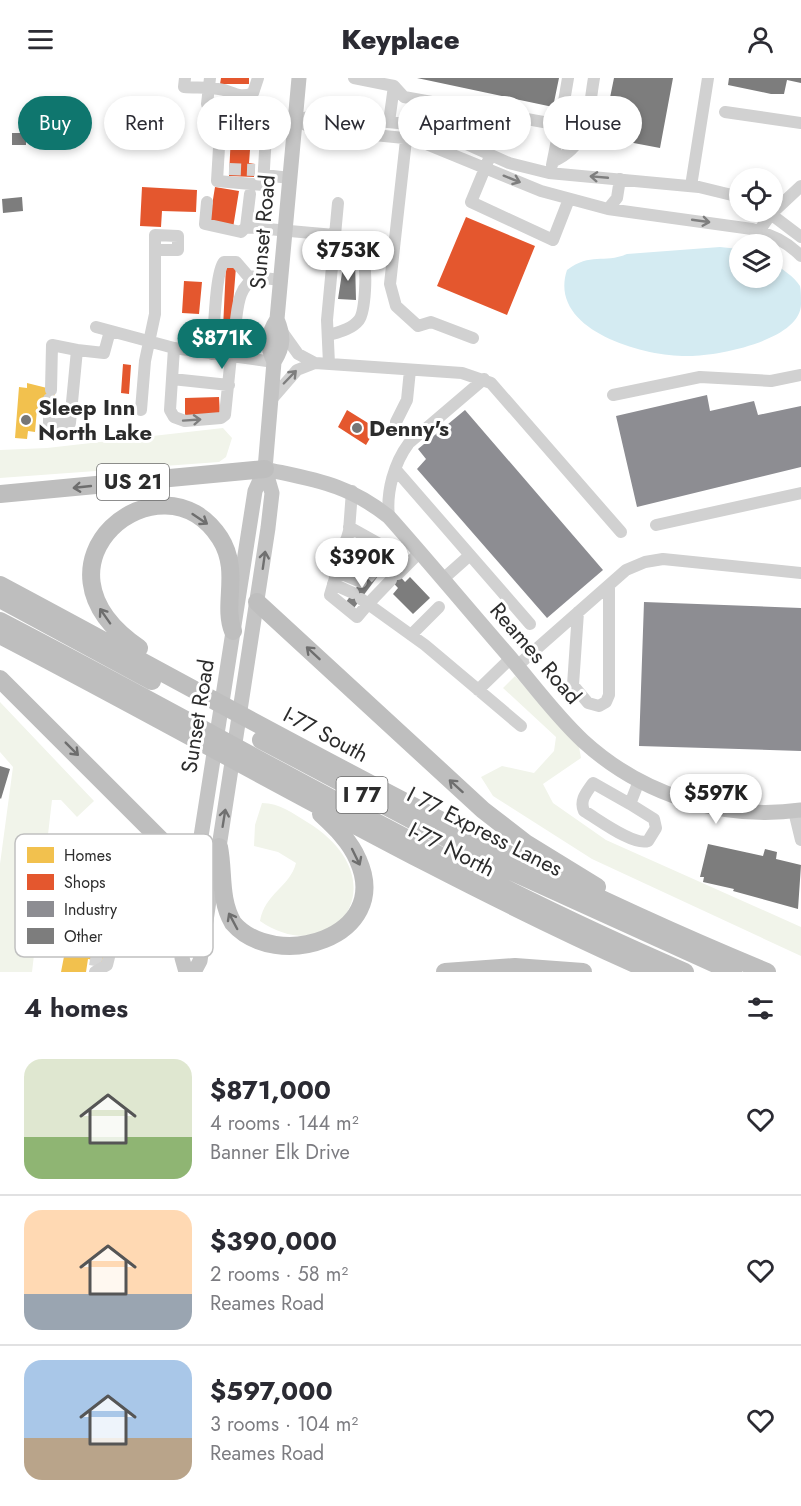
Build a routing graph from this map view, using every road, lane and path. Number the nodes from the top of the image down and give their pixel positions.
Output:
1 (184, 78) edge
2 (252, 78) edge
3 (258, 78) edge
4 (298, 78) edge
5 (354, 78) edge
6 (568, 78) edge
7 (594, 78) edge
8 (708, 78) edge
9 (209, 84) edge
10 (394, 86) junction
11 (225, 91) junction
12 (565, 96) edge
13 (724, 112) dead end
14 (291, 120) edge
15 (296, 120) junction
16 (389, 122) junction
17 (543, 122) edge
18 (398, 123) edge
19 (801, 123) edge
20 (398, 137) edge
21 (224, 150) edge
22 (261, 150) edge
23 (405, 150) edge
24 (445, 150) edge
25 (479, 150) edge
26 (556, 150) edge
27 (490, 155) junction
28 (554, 161) junction
29 (485, 168) junction
30 (261, 172) junction
31 (549, 173) junction
32 (290, 178) junction
33 (620, 179) junction
34 (691, 186) junction
35 (801, 186) edge
36 (250, 194) dead end
37 (729, 195) edge
38 (569, 199) junction
39 (207, 202) dead end
40 (783, 202) edge
41 (338, 203) dead end
42 (608, 209) junction
43 (764, 222) edge
44 (781, 222) edge
45 (246, 227) junction
46 (285, 231) junction
47 (759, 231) junction
48 (334, 235) junction
49 (797, 236) edge
50 (155, 250) dead end
51 (332, 251) junction
52 (801, 256) edge
53 (256, 279) junction
54 (280, 280) junction
55 (280, 326) junction
56 (96, 327) dead end
57 (110, 331) junction
58 (214, 333) junction
59 (329, 335) junction
60 (473, 338) dead end
61 (151, 343) junction
62 (174, 348) junction
63 (77, 350) junction
64 (213, 354) junction
65 (231, 356) junction
66 (274, 362) junction
67 (315, 363) junction
68 (329, 364) junction
69 (410, 370) junction
70 (801, 375) edge
71 (172, 379) junction
72 (484, 379) junction
73 (229, 385) junction
74 (613, 394) dead end
75 (271, 399) junction
76 (141, 410) dead end
77 (396, 422) dead end
78 (265, 469) junction
79 (396, 470) junction
80 (391, 485) junction
81 (352, 491) junction
82 (801, 493) edge
83 (0, 494) edge
84 (371, 502) junction
85 (389, 517) junction
86 (656, 525) dead end
87 (349, 527) junction
88 (621, 532) dead end
89 (346, 540) junction
90 (420, 552) junction
91 (342, 555) junction
92 (470, 555) junction
93 (801, 573) edge
94 (335, 578) junction
95 (443, 579) junction
96 (377, 581) junction
97 (0, 585) edge
98 (609, 585) junction
99 (0, 599) edge
100 (257, 602) junction
101 (439, 607) dead end
102 (578, 612) junction
103 (0, 621) edge
104 (530, 624) dead end
105 (233, 631) junction
106 (0, 635) edge
107 (411, 635) junction
108 (514, 662) junction
109 (0, 679) edge
110 (178, 682) junction
111 (478, 690) junction
112 (521, 726) dead end
113 (639, 781) junction
114 (304, 798) junction
115 (630, 804) junction
116 (798, 811) edge
117 (155, 834) edge
118 (201, 834) edge
119 (801, 840) edge
120 (219, 847) junction
121 (213, 874) edge
122 (679, 935) junction
123 (110, 957) edge
124 (182, 957) edge
125 (201, 957) edge
126 (95, 970) edge
127 (186, 972) edge
128 (194, 972) edge
129 (445, 972) edge
130 (583, 972) edge
131 (653, 972) edge
132 (686, 972) edge
133 (733, 972) edge
134 (767, 972) edge

1 - 9 street
2 - 11 street
3 - 11 street
4 - 15 main road, Sunset Road
5 - 10 street
6 - 12 street
7 - 28 street
8 - 34 street
9 - 11 street
10 - 16 street
10 - 17 street
13 - 19 street
14 - 15 street
15 - 16 street
15 - 20 street
15 - 32 main road, Sunset Road
16 - 18 street
21 - 30 street
22 - 30 street
23 - 60 street
24 - 29 street
25 - 27 street
26 - 28 street
27 - 29 street
27 - 31 street
28 - 31 street
29 -> 38 street
29 - 38 street
30 - 32 street
33 -> 31 street
32 - 46 main road, Sunset Road
33 - 34 street
33 - 42 street
34 - 37 street
35 - 40 street
36 - 45 street
38 - 42 street
39 - 45 street
41 - 48 street
42 -> 47 street
43 - 47 street
44 - 49 street
45 - 46 street
46 - 48 street
46 - 54 main road, Sunset Road
47 - 49 street
48 - 51 street
49 - 52 street
50 - 61 street
51 - 59 street
51 - 59 street
53 - 54 street
53 - 58 street
53 - 58 street
54 - 55 main road, Sunset Road
55 - 66 main road, Sunset Road
55 - 67 street
56 - 57 street
57 - 61 street
57 - 63 street
58 - 64 street
59 - 68 street
61 - 62 street
61 - 76 street
62 - 64 street
62 - 71 street
63 - 63 street
64 - 65 street
65 - 66 street
65 - 73 street
66 - 75 main road, Sunset Road
67 - 68 street
75 -> 67 street
68 - 69 street
69 - 72 street
69 - 77 street
70 - 74 street
71 - 73 street
71 -> 73 street
72 - 79 street
72 - 88 street
75 - 78 main road, Sunset Road
78 - 81 main road, Reames Road
78 -> 83 highway, US 21
100 -> 78 main road, Sunset Road
78 - 105 main road, Sunset Road
79 - 80 street
79 - 92 street
80 - 84 street
80 - 85 street
81 - 84 main road, Reames Road
81 - 87 street
82 - 86 street
84 - 85 main road, Reames Road
85 - 90 main road, Reames Road
87 - 89 street
87 - 96 street
89 - 91 street
89 - 96 street
90 - 95 main road, Reames Road
90 - 96 street
91 - 94 street
91 - 96 street
92 - 95 street
92 - 104 street
93 - 98 street
94 - 96 street
94 - 96 street
95 - 108 main road, Reames Road
96 - 107 street
97 - 110 highway, I-77 South / I 77
98 - 102 street
98 - 102 street
99 - 133 highway, I 77 Express Lanes / I 77
120 -> 100 main road, Sunset Road
122 -> 100 highway
101 - 107 street
102 - 108 street
103 - 132 highway, I 77 Express Lanes / I 77
110 -> 105 highway
105 - 118 main road, Sunset Road
106 - 114 highway, I-77 North / I 77
107 - 111 street
108 - 111 street
108 - 113 main road, Reames Road
109 -> 117 highway
110 - 122 highway, I-77 South / I 77
111 - 112 street
113 - 115 street
113 - 116 main road, Reames Road
114 -> 120 highway
114 - 131 highway, I-77 North / I 77
115 - 115 street
116 - 119 street
120 - 121 main road, Sunset Road
122 - 134 highway, I-77 South / I 77
123 - 126 street
124 - 127 main road, Sunset Road
125 - 128 main road, Sunset Road
129 - 130 highway

